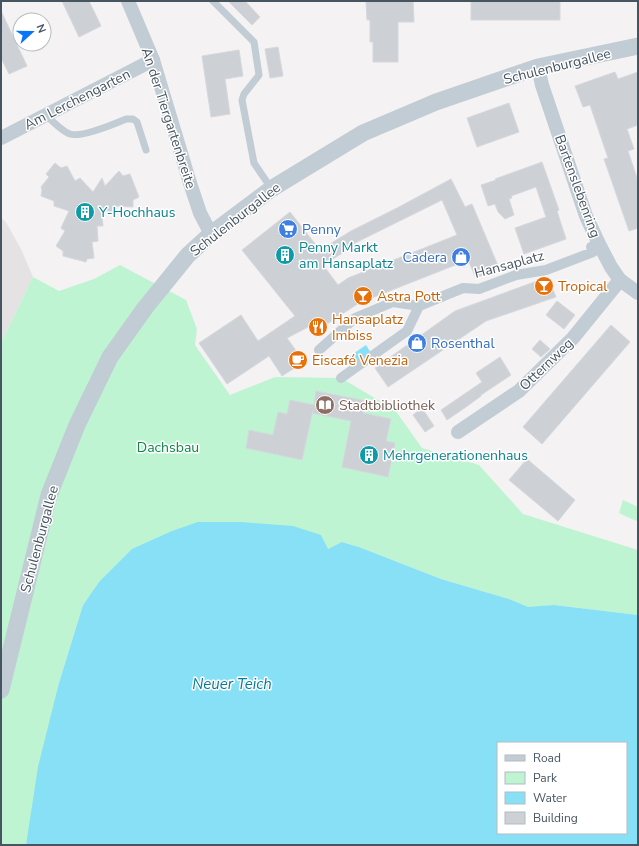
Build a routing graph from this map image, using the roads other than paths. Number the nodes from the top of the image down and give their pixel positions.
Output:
1 (128, 1) edge
2 (213, 1) edge
3 (638, 46) edge
4 (153, 60) junction
5 (538, 67) junction
6 (46, 115) junction
7 (1, 138) edge
8 (146, 150) dead end
9 (271, 189) junction
10 (211, 234) junction
11 (599, 244) junction
12 (620, 280) junction
13 (638, 293) edge
14 (419, 306) junction
15 (319, 350) dead end
16 (341, 378) dead end
17 (458, 432) dead end
18 (1, 690) edge

1 - 4 street, An der Tiergartenbreite
2 - 9 lane
3 - 5 street, Schulenburgallee
4 - 6 street, Am Lerchengarten
4 - 10 street, An der Tiergartenbreite
5 - 9 street, Schulenburgallee
5 - 11 street, Bartenslebenring
6 - 7 street, Am Lerchengarten
6 - 8 lane
9 - 10 street, Schulenburgallee
10 - 18 street, Schulenburgallee
11 - 12 street, Bartenslebenring
11 - 14 street, Hansaplatz
12 - 13 street, Bartenslebenring
12 - 17 street, Otternweg
14 - 15 street
14 - 16 street

